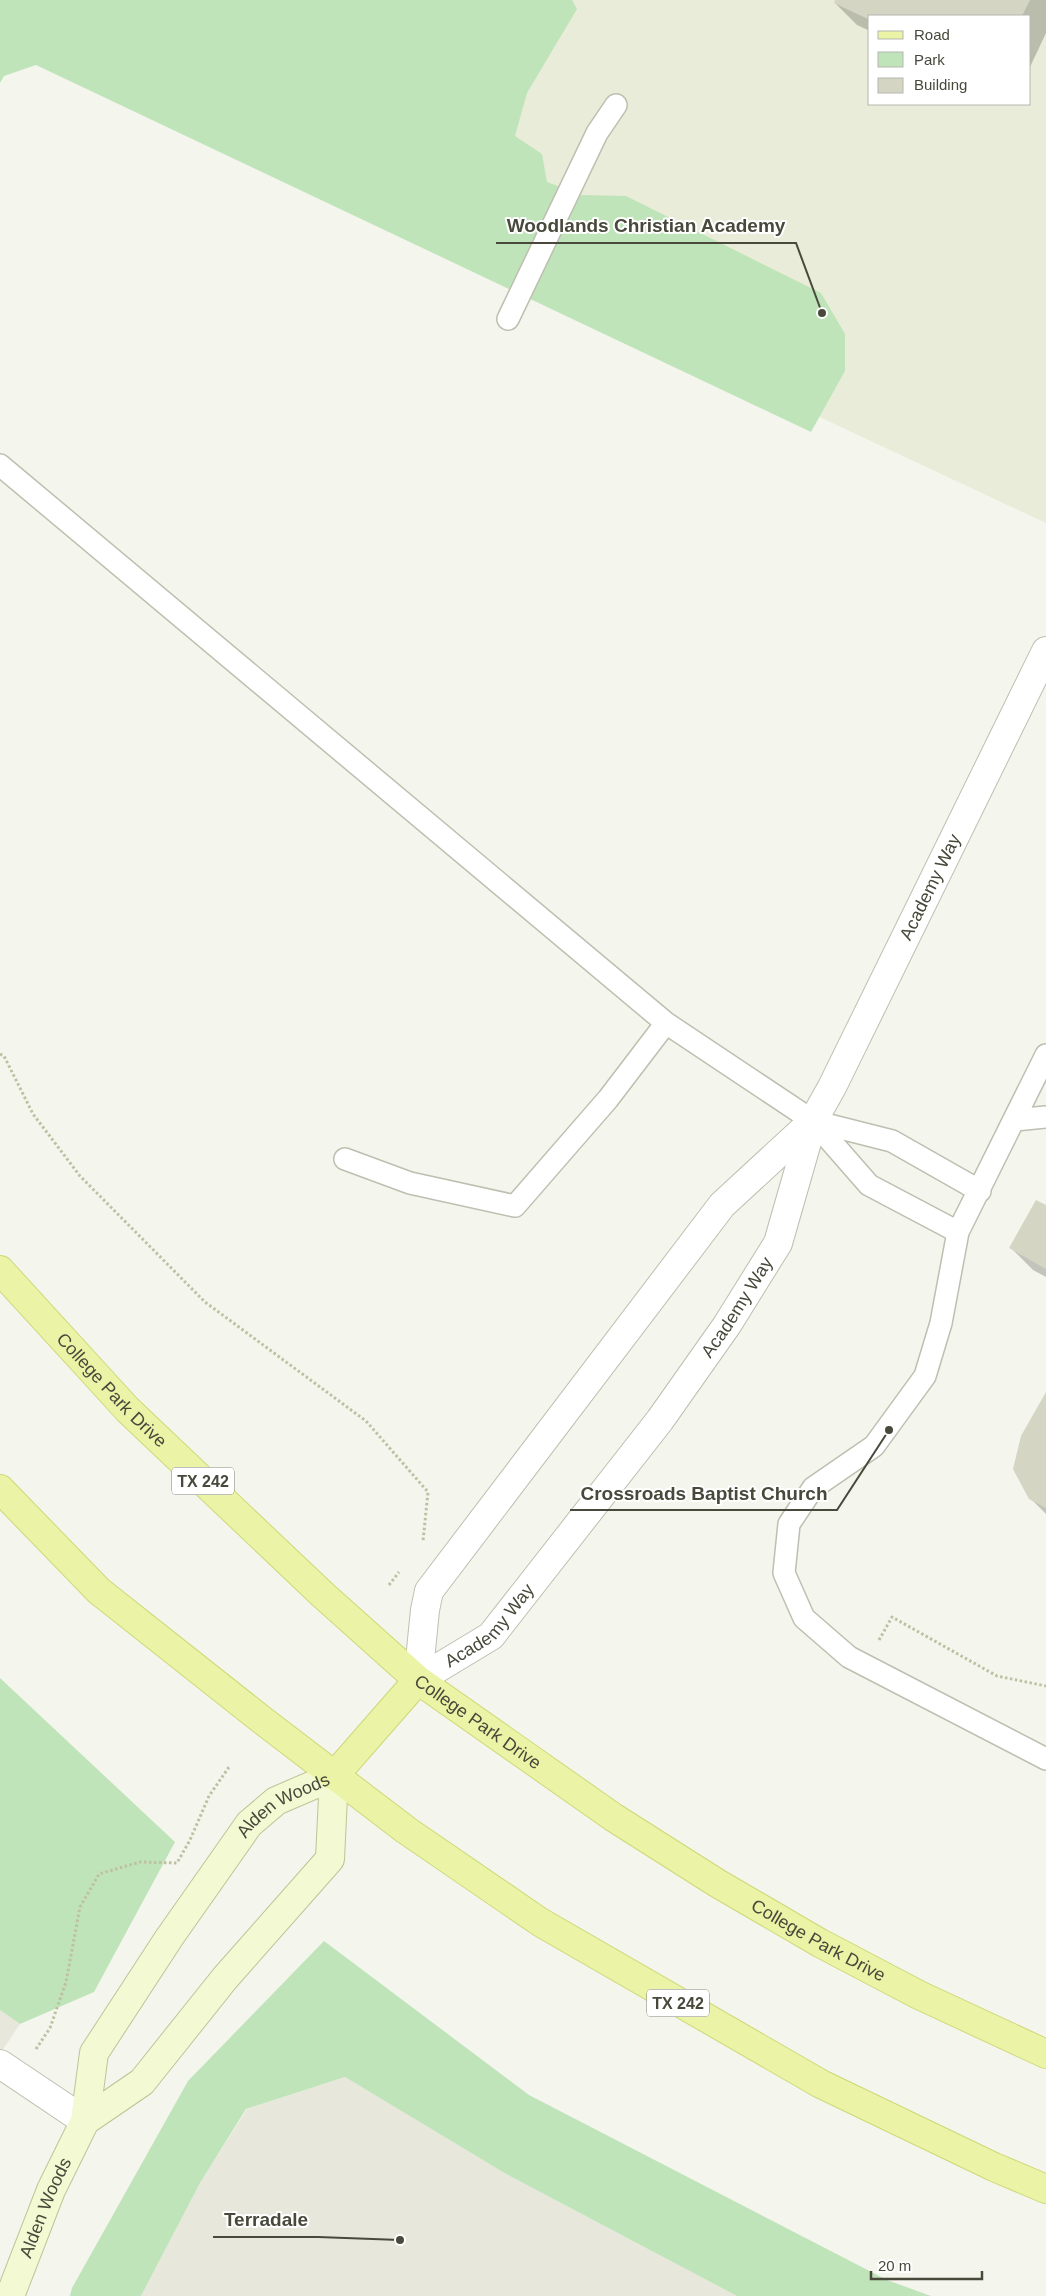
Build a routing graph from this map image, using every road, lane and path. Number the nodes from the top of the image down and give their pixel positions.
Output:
1 (616, 105) dead end
2 (508, 319) dead end
3 (0, 465) edge
4 (1046, 652) edge
5 (666, 1023) junction
6 (0, 1054) edge
7 (1046, 1055) edge
8 (1046, 1117) edge
9 (1015, 1120) junction
10 (813, 1121) junction
11 (345, 1159) dead end
12 (980, 1191) junction
13 (958, 1232) junction
14 (0, 1270) edge
15 (0, 1489) edge
16 (418, 1547) dead end
17 (400, 1570) dead end
18 (389, 1585) dead end
19 (865, 1666) junction
20 (418, 1680) junction
21 (1046, 1686) edge
22 (1046, 1759) edge
23 (229, 1767) dead end
24 (334, 1776) junction
25 (1046, 2054) edge
26 (9, 2071) edge
27 (85, 2122) junction
28 (1046, 2189) edge
29 (10, 2296) edge

1 - 2 lane
3 - 5 lane
4 - 10 street, Academy Way
5 - 10 lane
5 - 11 lane
6 - 16 path
7 - 9 lane
8 - 9 lane
9 - 12 lane
10 - 12 lane
10 - 13 lane
10 - 20 street, Academy Way
10 - 20 street, Academy Way
12 - 13 lane
13 - 19 lane
14 - 20 main road, College Park Drive / TX 242
15 - 24 main road, TX 242
17 - 18 path
19 - 21 path
19 - 22 lane
20 - 24 main road
20 - 25 main road, College Park Drive / TX 242
23 - 26 path
24 - 27 street, Alden Woods
24 - 27 street, Alden Woods
24 - 28 main road, TX 242
26 - 27 street
27 - 29 street, Alden Woods

